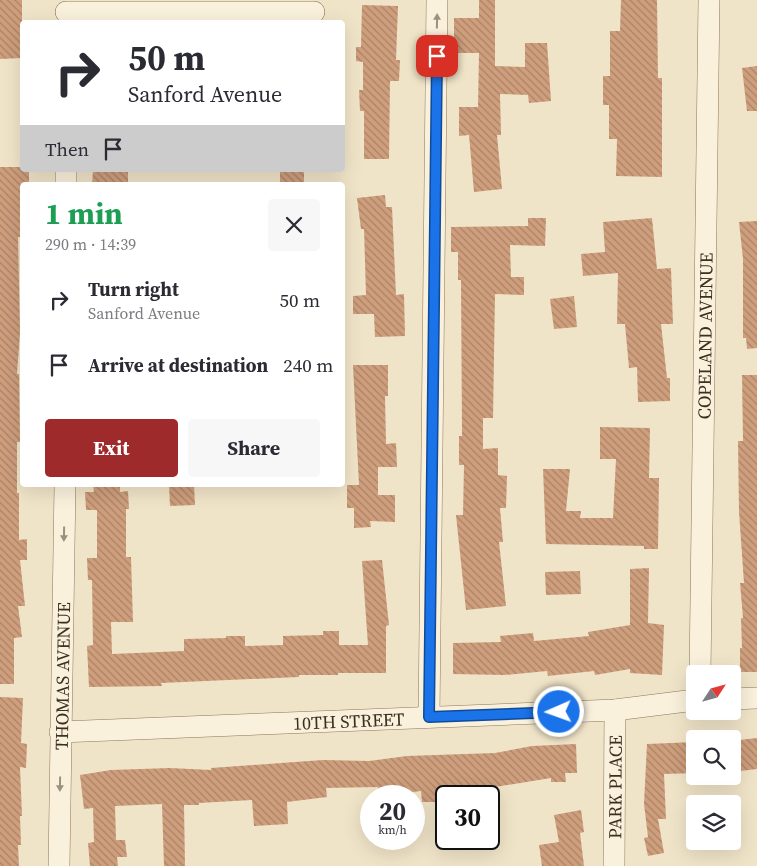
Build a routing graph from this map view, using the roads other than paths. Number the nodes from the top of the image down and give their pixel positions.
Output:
1 (437, 0) edge
2 (709, 0) edge
3 (66, 12) edge
4 (314, 12) dead end
5 (65, 487) edge
6 (700, 665) edge
7 (757, 698) edge
8 (741, 699) edge
9 (686, 701) edge
10 (615, 710) junction
11 (429, 717) junction
12 (60, 732) junction
13 (59, 866) edge
14 (614, 866) edge

11 -> 1 street
2 - 6 street, COPELAND AVENUE
3 - 4 street
5 -> 12 street, THOMAS AVENUE
7 - 8 street
9 - 10 street, 10TH STREET
10 - 11 street, 10TH STREET
10 - 14 street, PARK PLACE
11 - 12 street, 10TH STREET
12 -> 13 street, THOMAS AVENUE

